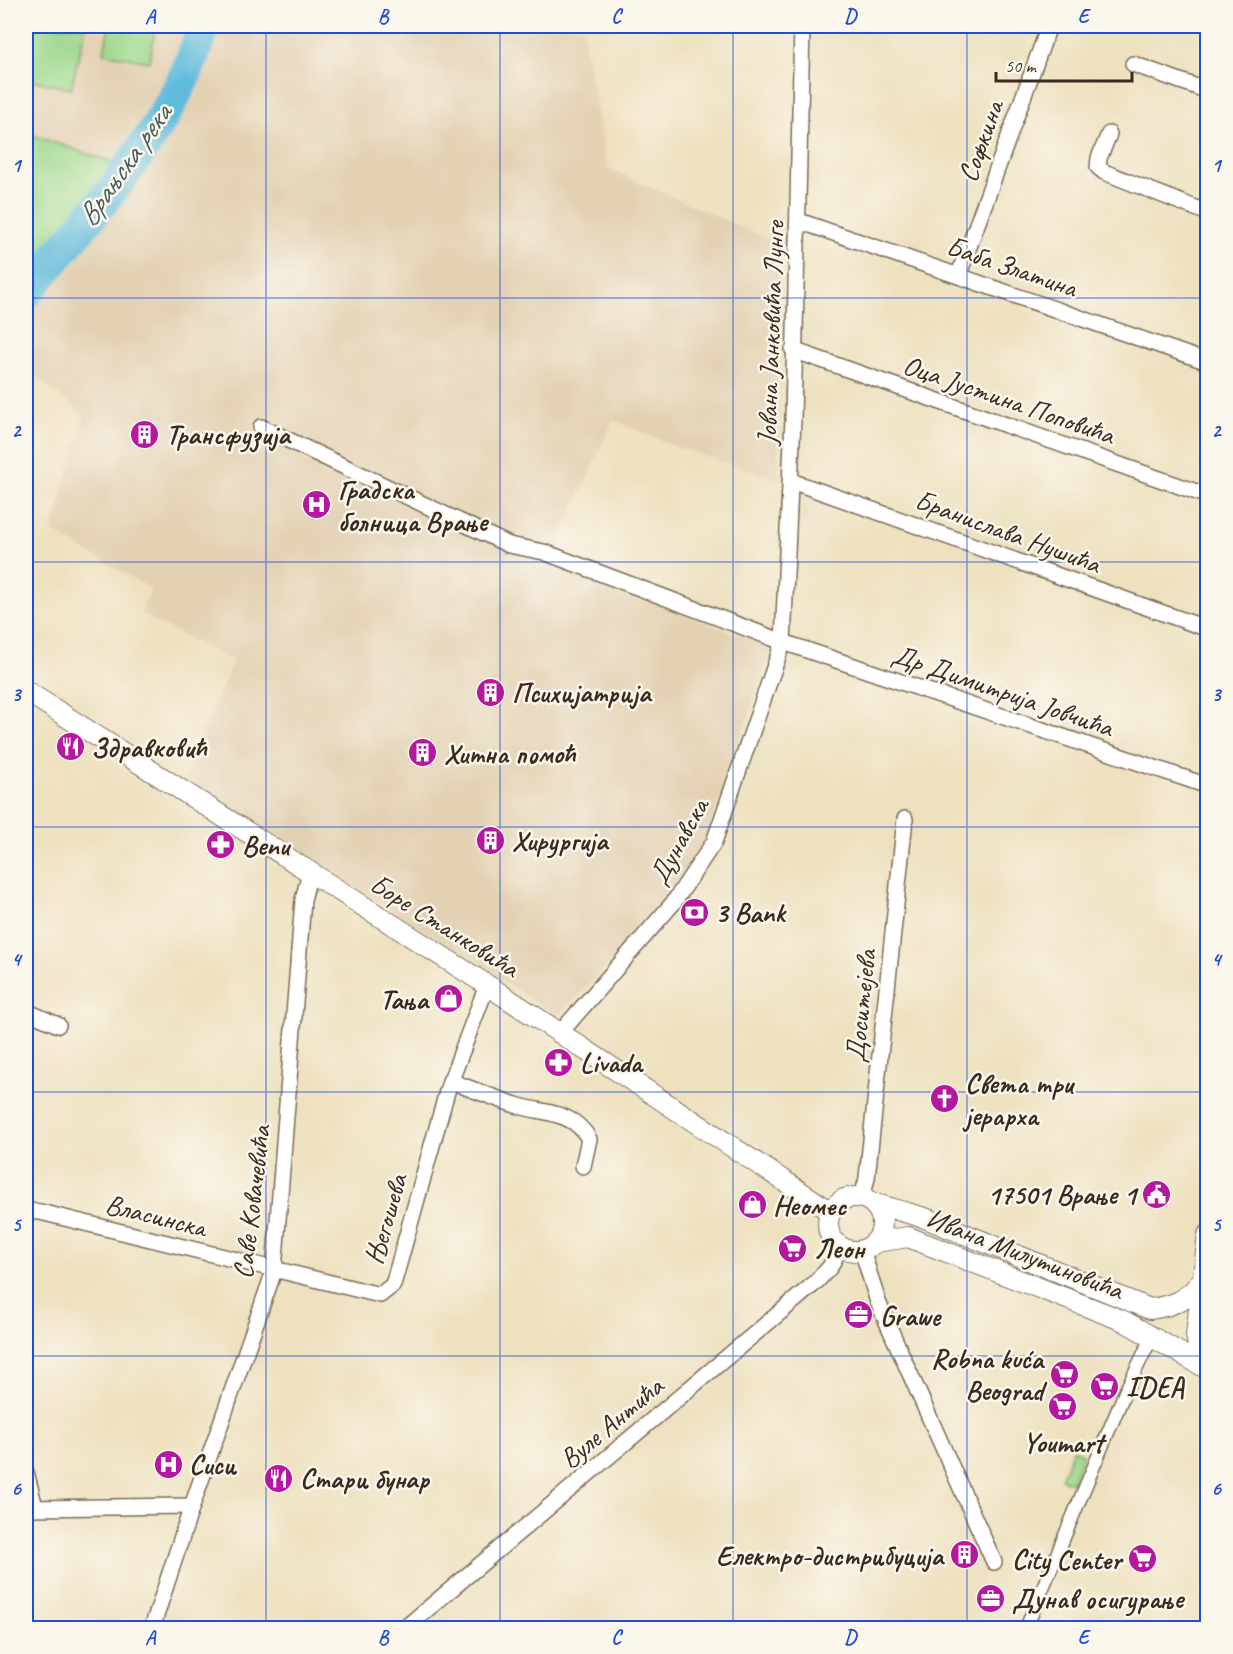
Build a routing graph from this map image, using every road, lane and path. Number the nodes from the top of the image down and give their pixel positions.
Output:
1 (802, 26) edge
2 (1049, 26) edge
3 (1133, 64) dead end
4 (1208, 91) edge
5 (1110, 134) dead end
6 (1208, 213) edge
7 (799, 221) junction
8 (959, 274) junction
9 (793, 350) junction
10 (1208, 362) edge
11 (261, 428) dead end
12 (791, 481) junction
13 (1208, 496) edge
14 (1208, 629) edge
15 (783, 642) junction
16 (26, 691) edge
17 (1208, 786) edge
18 (905, 819) dead end
19 (310, 872) junction
20 (487, 985) junction
21 (26, 1011) edge
22 (58, 1025) dead end
23 (560, 1033) junction
24 (450, 1081) junction
25 (583, 1166) dead end
26 (867, 1201) junction
27 (26, 1211) edge
28 (831, 1212) junction
29 (1208, 1235) edge
30 (841, 1246) junction
31 (869, 1246) junction
32 (274, 1271) junction
33 (1202, 1280) junction
34 (1153, 1335) junction
35 (1205, 1367) edge
36 (26, 1472) edge
37 (192, 1506) junction
38 (30, 1507) edge
39 (994, 1562) dead end
40 (152, 1629) edge
41 (405, 1629) edge
42 (1026, 1629) edge

1 - 7 street, Јована Јанковића Лунге
2 - 8 street, Софкина
3 - 4 street
5 - 6 street
7 - 8 street, Баба Златина
7 - 9 street, Јована Јанковића Лунге
8 - 10 street, Баба Златина
9 - 12 street, Јована Јанковића Лунге
9 - 13 street, Оца Јустина Поповића
11 - 15 street, Др Димитрија Јовчића
12 - 14 street, Бранислава Нушића
12 - 15 street, Јована Јанковића Лунге
15 - 17 street, Др Димитрија Јовчића
15 - 23 street, Дунавска
16 - 19 street, Боре Станковића
18 - 26 street, Доситејева
19 - 20 street, Боре Станковића
19 - 32 street, Саве Ковачевића
20 - 23 street, Боре Станковића
20 - 24 street, Његошева
21 - 22 street
23 - 28 street, Боре Станковића
24 - 25 street
24 - 32 street, Његошева
26 - 28 street
26 - 31 street
26 - 33 street, Ивана Милутиновића
27 - 32 street, Власинска
28 - 30 street
29 - 33 street
30 - 31 street
30 - 41 street, Вуле Антића
31 - 34 street, Ивана Милутиновића
31 - 39 street
32 - 37 street, Саве Ковачевића
33 - 35 street
34 - 35 street, Ивана Милутиновића
34 - 42 street
36 - 38 street
37 - 38 street
37 - 40 street, Саве Ковачевића

